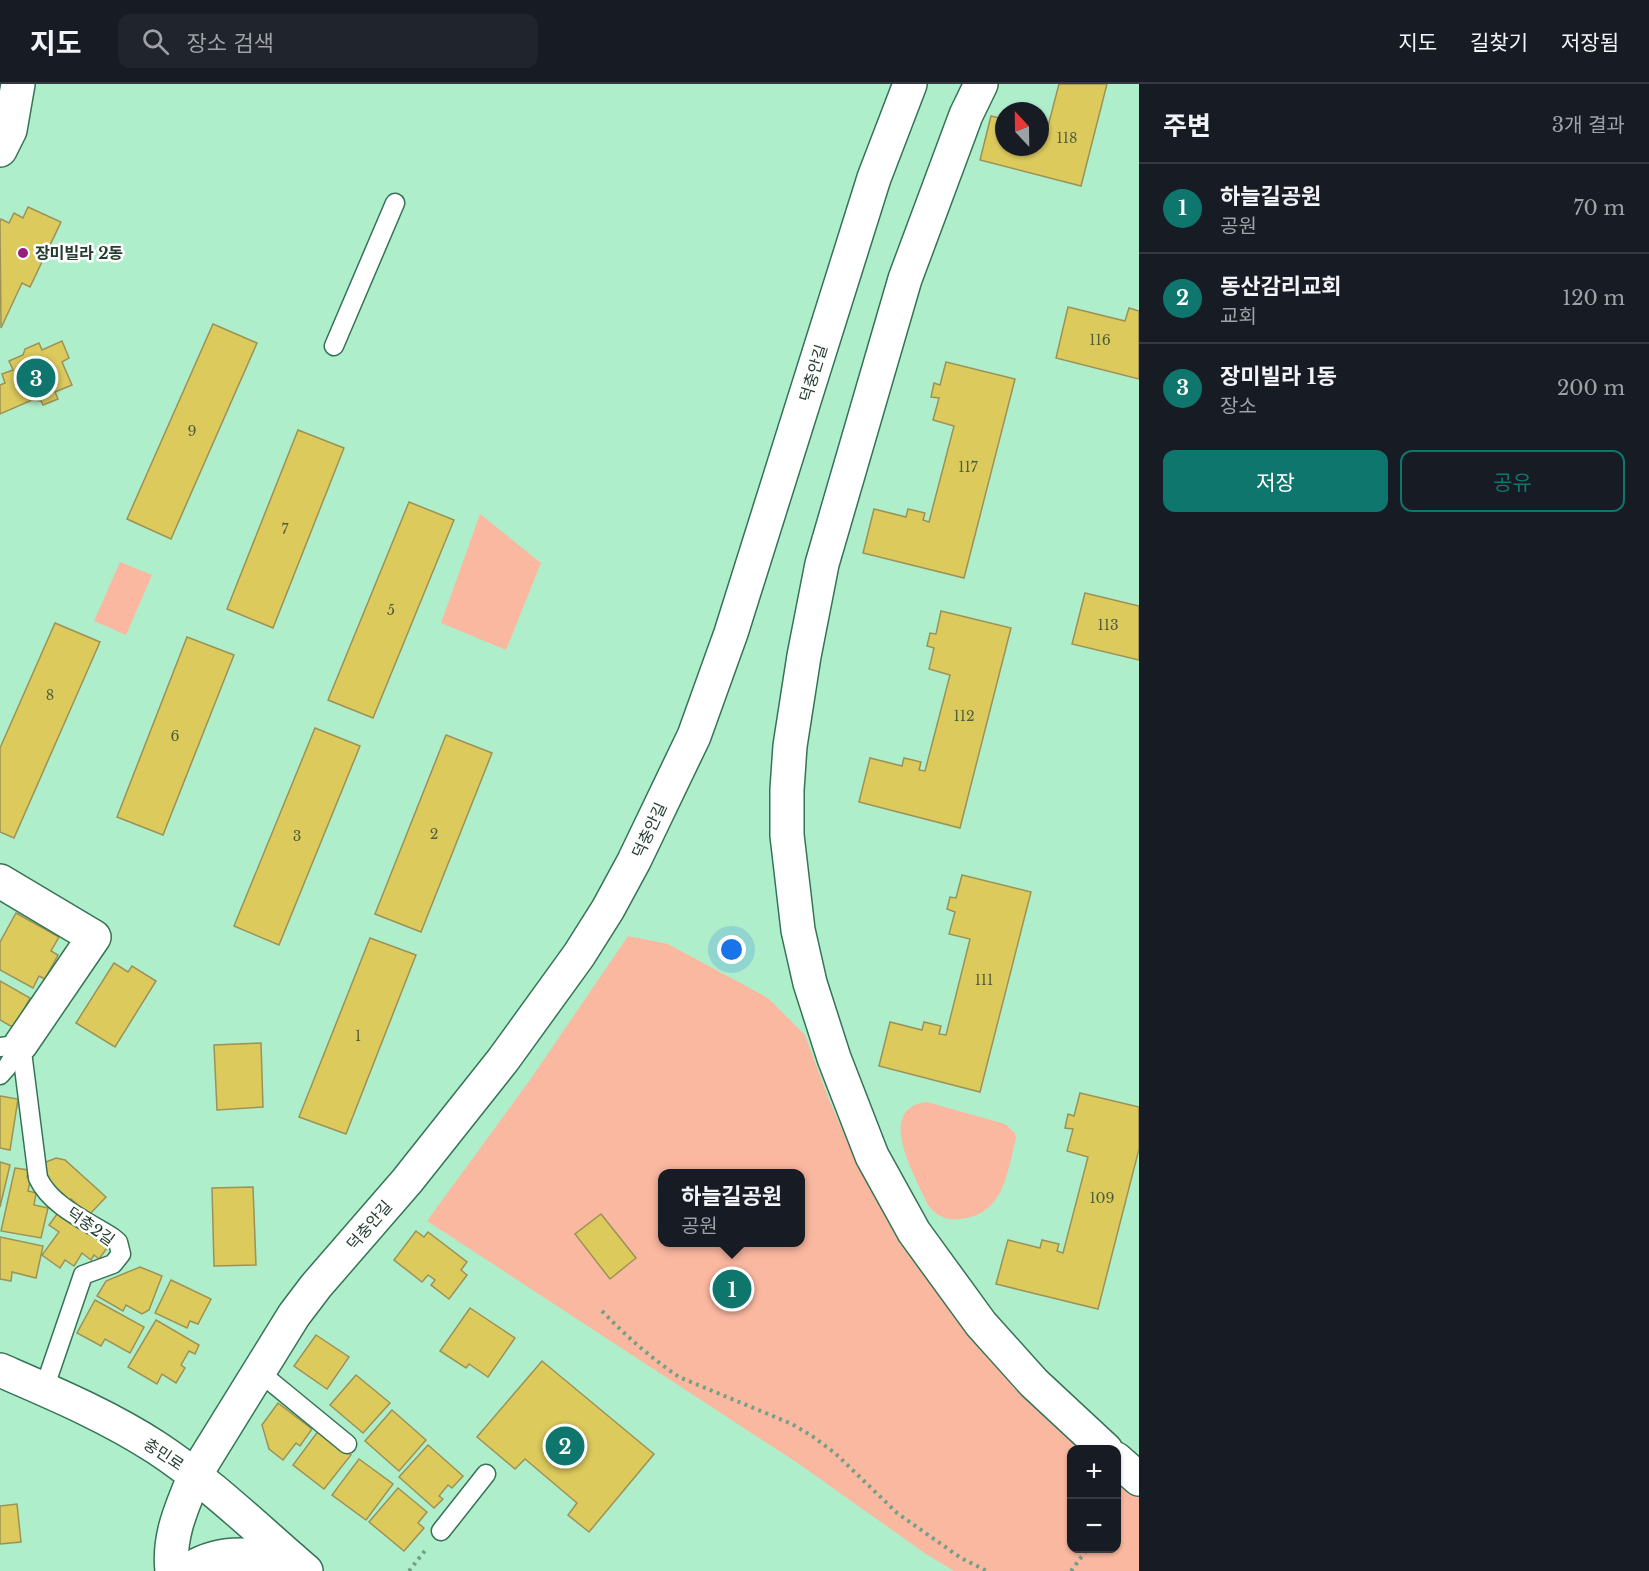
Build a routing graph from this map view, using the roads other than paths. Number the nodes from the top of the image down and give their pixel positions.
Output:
1 (18, 84) edge
2 (910, 84) edge
3 (981, 84) edge
4 (0, 150) edge
5 (395, 203) dead end
6 (334, 346) dead end
7 (0, 881) edge
8 (10, 1045) edge
9 (0, 1075) edge
10 (0, 1370) edge
11 (258, 1371) junction
12 (44, 1389) junction
13 (347, 1444) dead end
14 (1102, 1445) edge
15 (1121, 1463) edge
16 (486, 1474) dead end
17 (195, 1475) junction
18 (1139, 1479) edge
19 (441, 1531) dead end
20 (299, 1565) edge
21 (172, 1571) edge
22 (187, 1571) edge

1 - 4 street
2 - 11 street, 덕충안길
3 - 14 street
5 - 6 lane
7 - 8 street
8 - 9 lane
8 - 12 lane, 덕충2길
10 - 12 street, 충민로
11 - 13 lane
11 - 17 street, 덕충안길
12 - 17 street, 충민로
15 - 18 street
16 - 19 lane
17 - 20 street, 충민로
17 - 21 street, 덕충안길
20 - 22 street

